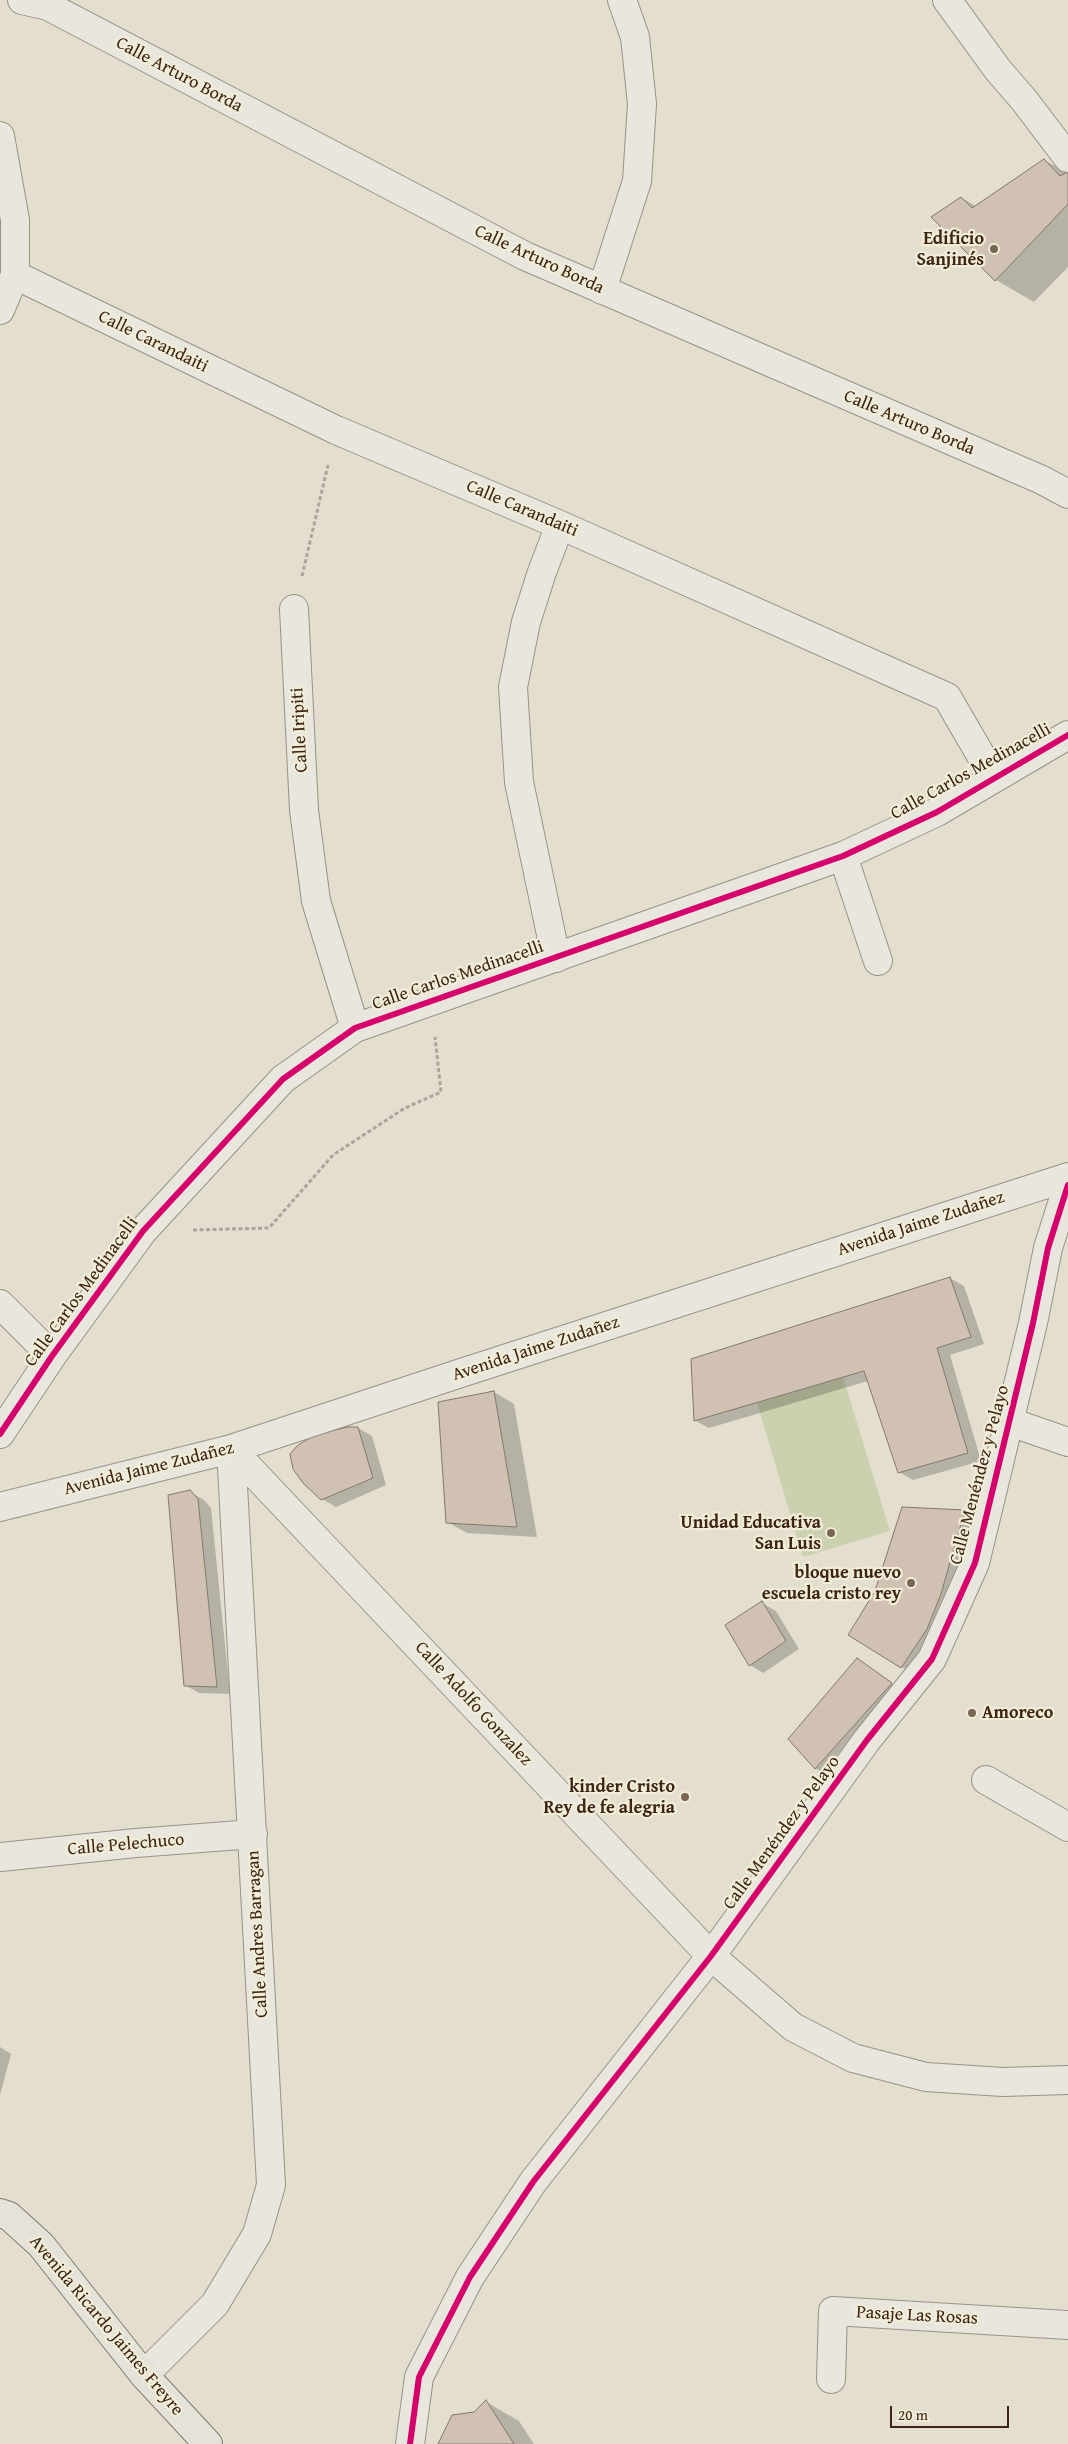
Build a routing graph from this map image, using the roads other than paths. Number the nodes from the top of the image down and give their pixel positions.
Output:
1 (22, 0) edge
2 (622, 0) edge
3 (947, 0) edge
4 (0, 136) edge
5 (1068, 158) edge
6 (15, 275) junction
7 (602, 290) junction
8 (0, 310) edge
9 (1068, 494) edge
10 (560, 525) junction
11 (294, 609) road end
12 (1068, 736) edge
13 (994, 778) junction
14 (843, 856) junction
15 (556, 958) junction
16 (878, 960) dead end
17 (355, 1028) junction
18 (1068, 1177) edge
19 (1068, 1185) edge
20 (1058, 1249) edge
21 (0, 1304) edge
22 (52, 1356) junction
23 (1010, 1422) junction
24 (0, 1434) edge
25 (1068, 1442) edge
26 (231, 1449) junction
27 (0, 1507) edge
28 (986, 1780) dead end
29 (1068, 1827) edge
30 (253, 1834) junction
31 (0, 1858) edge
32 (711, 1956) junction
33 (1068, 2080) edge
34 (0, 2213) edge
35 (1068, 2325) edge
36 (144, 2375) junction
37 (831, 2379) dead end
38 (208, 2444) edge
39 (410, 2444) edge

1 - 7 street, Calle Arturo Borda
2 - 7 street
3 - 5 street
4 - 6 street
6 - 8 street
6 - 10 street, Calle Carandaiti
7 - 9 street, Calle Arturo Borda
10 - 13 street, Calle Carandaiti
10 - 15 street
11 - 17 street, Calle Iripiti
12 - 13 street, Calle Carlos Medinacelli
13 - 14 street, Calle Carlos Medinacelli
14 - 15 street, Calle Carlos Medinacelli
14 - 16 street
15 - 17 street, Calle Carlos Medinacelli
17 - 22 street, Calle Carlos Medinacelli
18 - 26 street, Avenida Jaime Zudañez
19 - 20 street, Calle Menéndez y Pelayo
20 - 23 street, Calle Menéndez y Pelayo
21 - 22 street
22 - 24 street, Calle Carlos Medinacelli
23 - 25 street
23 - 32 street, Calle Menéndez y Pelayo
26 - 27 street, Avenida Jaime Zudañez
26 - 30 street, Calle Andres Barragan
26 - 32 street, Calle Adolfo Gonzalez
28 - 29 street
30 - 31 street, Calle Pelechuco
30 - 36 street, Calle Andres Barragan
32 - 33 street, Calle Adolfo Gonzalez
32 - 39 street, Calle Menéndez y Pelayo
34 - 36 main road, Avenida Ricardo Jaimes Freyre
35 - 37 street, Pasaje Las Rosas
36 - 38 main road, Avenida Ricardo Jaimes Freyre

